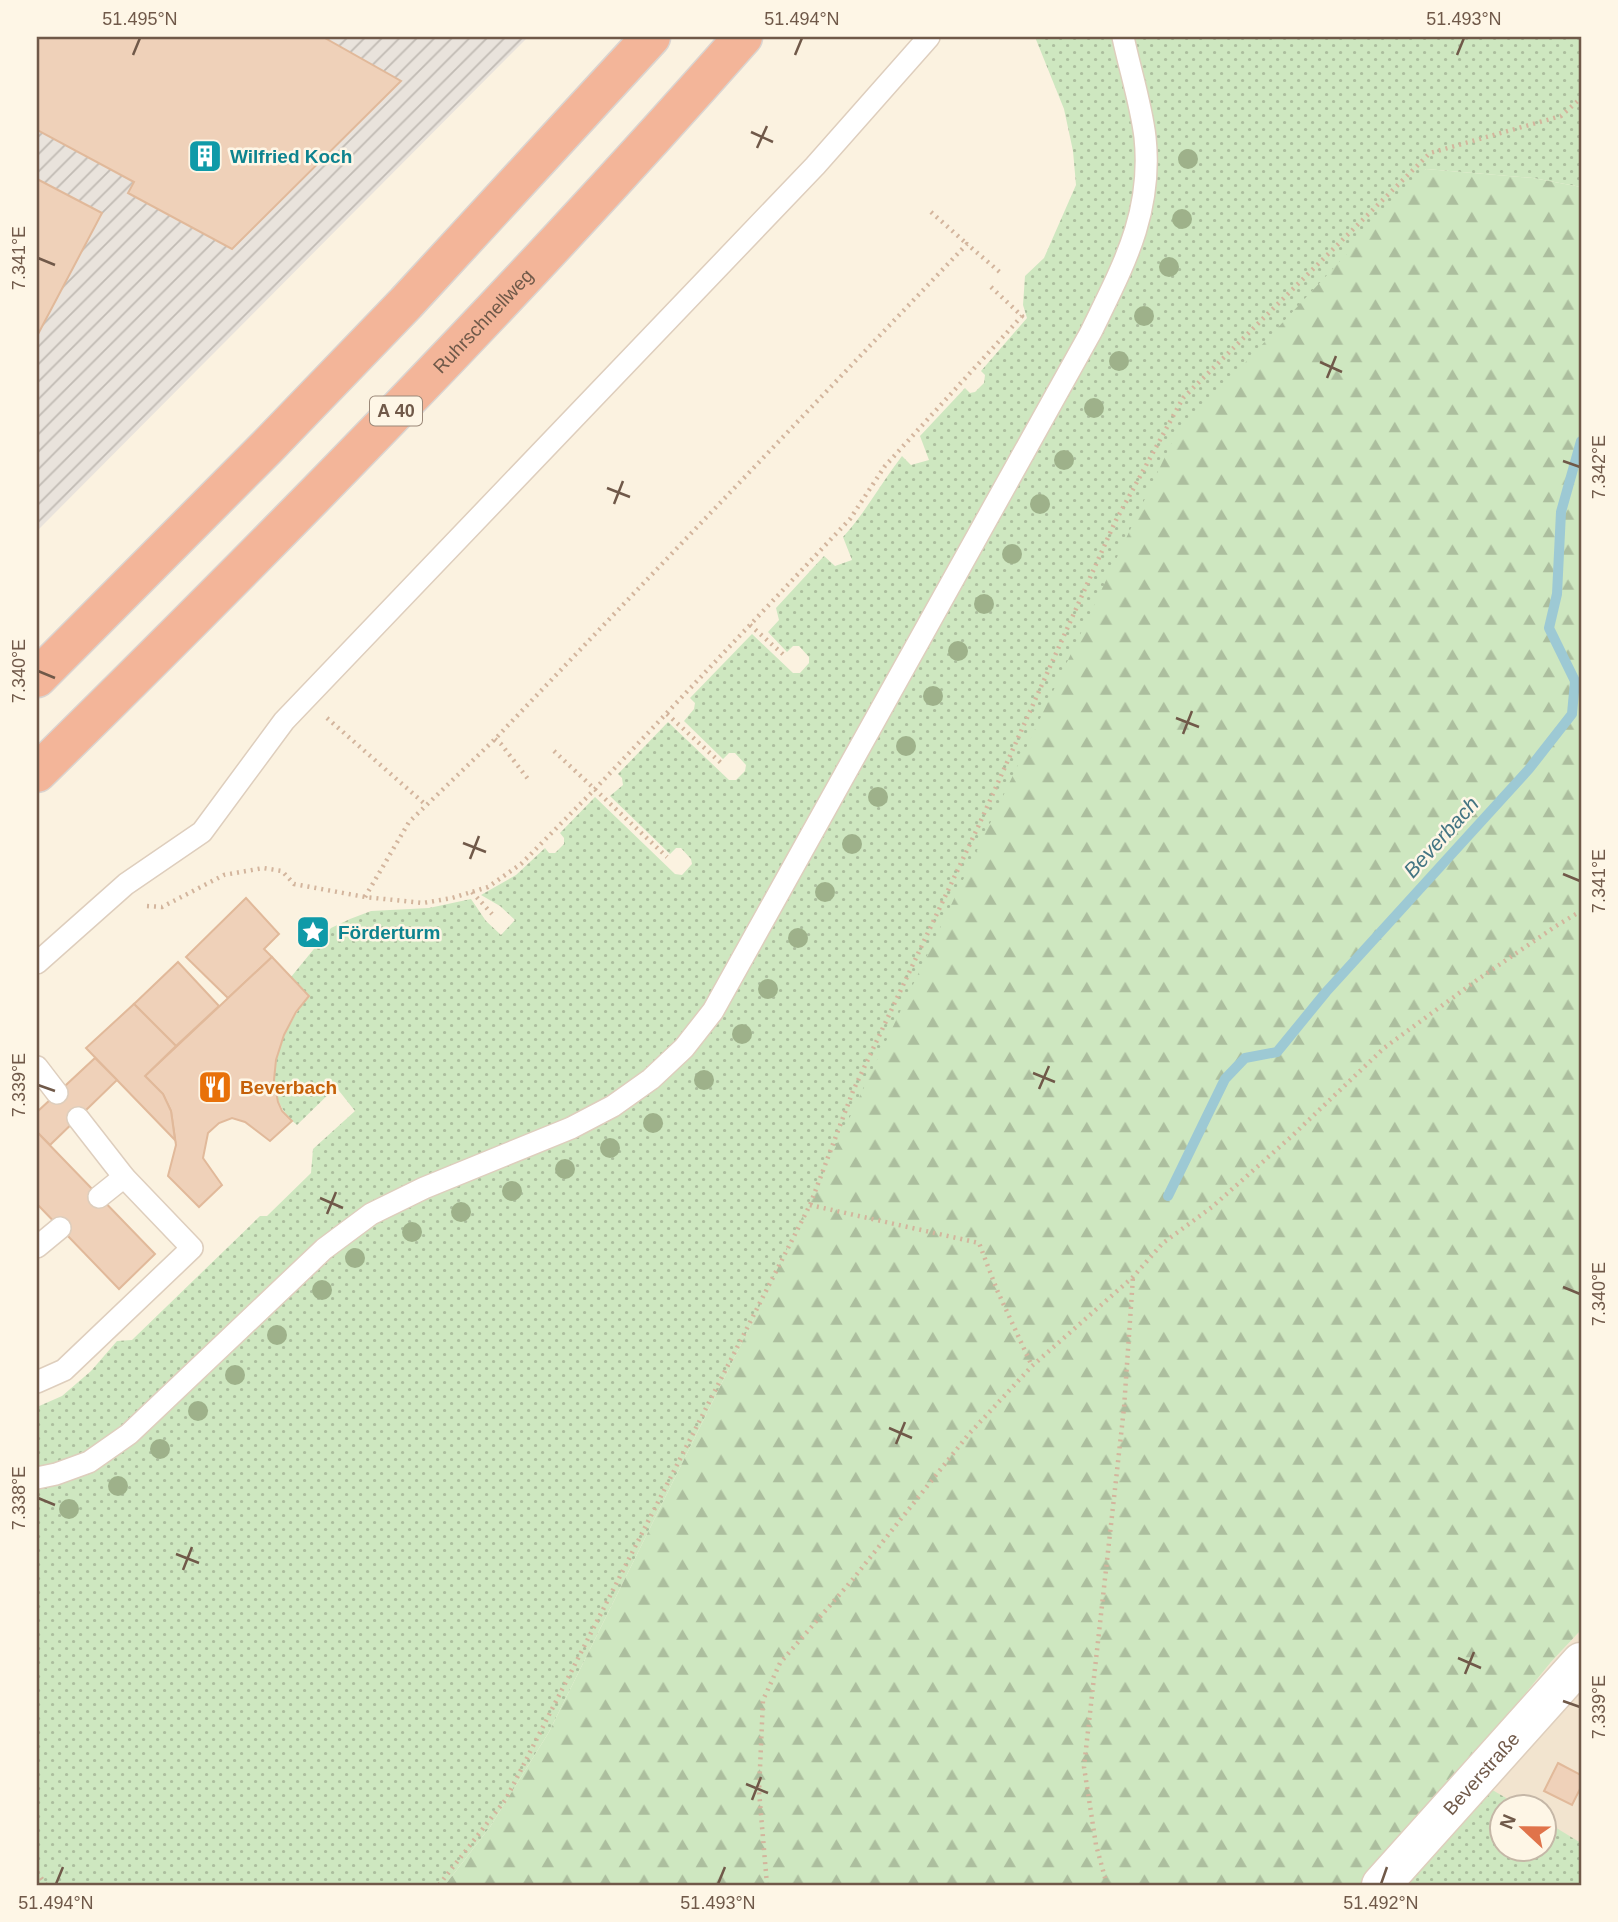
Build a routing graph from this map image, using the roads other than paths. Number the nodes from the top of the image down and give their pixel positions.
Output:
1 (651, 37) edge
2 (743, 37) edge
3 (929, 37) edge
4 (1123, 37) edge
5 (37, 678) edge
6 (37, 773) edge
7 (37, 964) edge
8 (37, 1067) edge
9 (57, 1093) dead end
10 (78, 1118) dead end
11 (124, 1177) junction
12 (99, 1196) dead end
13 (60, 1228) dead end
14 (37, 1247) edge
15 (37, 1382) edge
16 (37, 1478) edge
17 (1581, 1662) edge
18 (1381, 1885) edge

1 - 5 highway
2 - 6 highway, Ruhrschnellweg / A 40
3 - 7 lane
4 - 16 lane
8 - 9 lane
10 - 11 lane
11 - 12 lane
11 - 15 lane
13 - 14 lane
17 - 18 street, Beverstraße

